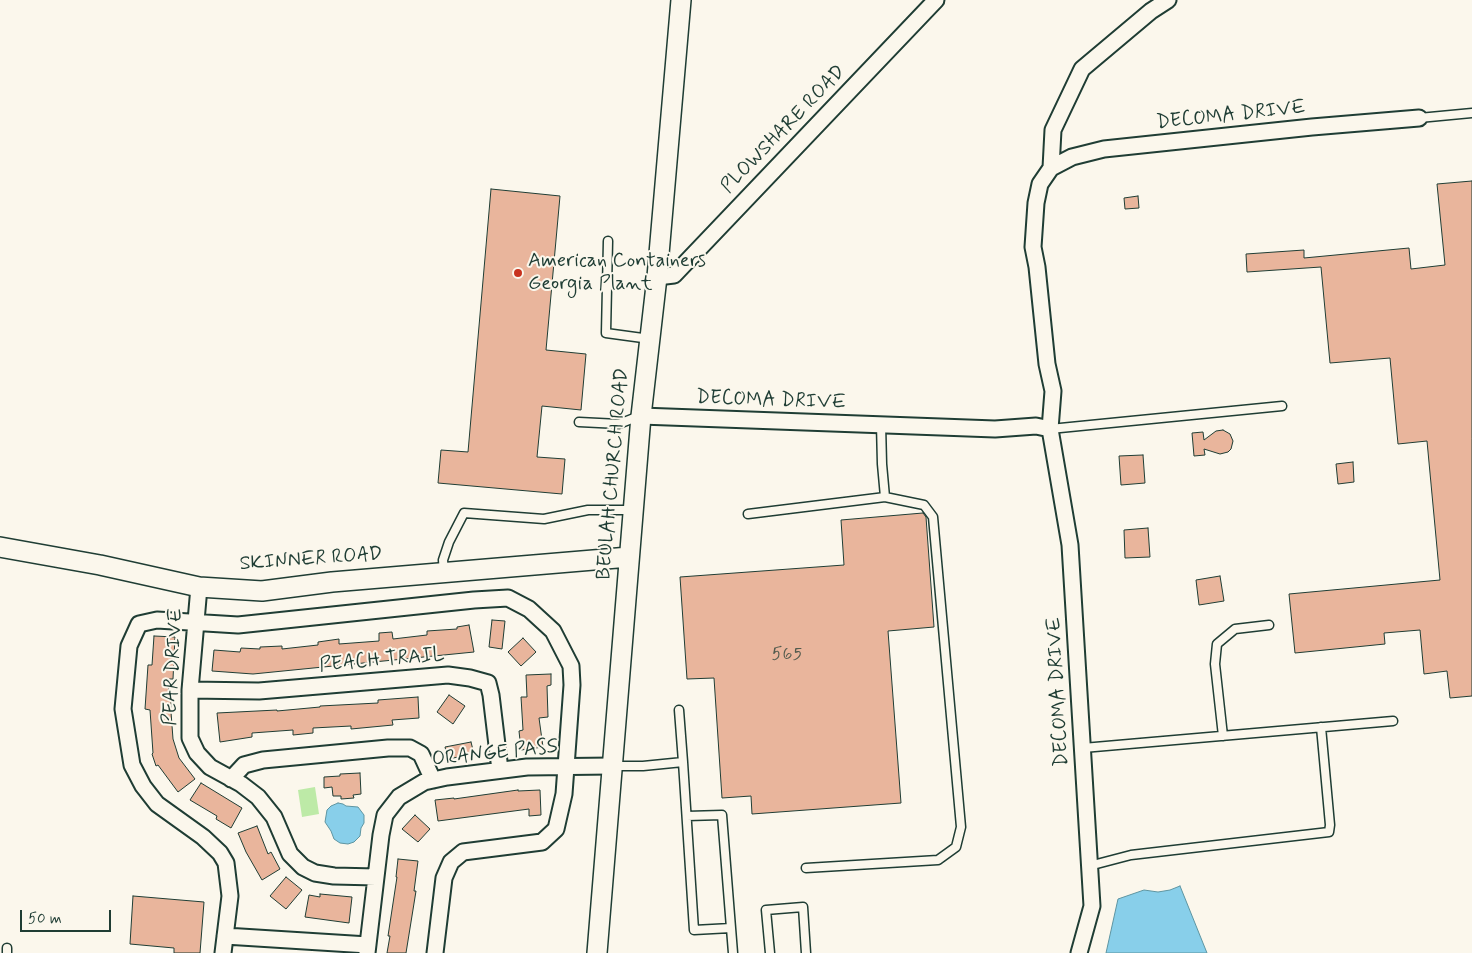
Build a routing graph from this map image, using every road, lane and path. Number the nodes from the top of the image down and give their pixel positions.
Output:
1 (681, 0) edge
2 (936, 0) edge
3 (1168, 0) edge
4 (1472, 113) edge
5 (1419, 118) joint
6 (1051, 168) junction
7 (608, 241) dead end
8 (656, 277) junction
9 (650, 339) junction
10 (1282, 406) dead end
11 (641, 416) junction
12 (579, 422) dead end
13 (881, 424) junction
14 (1050, 429) junction
15 (885, 497) junction
16 (634, 510) junction
17 (748, 514) dead end
18 (0, 548) edge
19 (629, 557) junction
20 (444, 572) junction
21 (199, 587) junction
22 (195, 622) junction
23 (1269, 625) dead end
24 (190, 690) junction
25 (679, 710) dead end
26 (1393, 721) dead end
27 (1322, 727) junction
28 (1223, 736) junction
29 (1083, 748) junction
30 (683, 762) junction
31 (565, 766) junction
32 (612, 766) junction
33 (500, 770) junction
34 (231, 778) junction
35 (433, 780) junction
36 (687, 816) junction
37 (1089, 866) junction
38 (806, 868) dead end
39 (376, 877) junction
40 (731, 928) junction
41 (225, 936) junction
42 (368, 949) edge
43 (223, 953) edge
44 (435, 953) edge
45 (597, 953) edge
46 (733, 953) edge
47 (770, 953) edge
48 (806, 953) edge
49 (1079, 953) edge

1 - 8 street, BEULAH CHURCH ROAD
2 - 8 street, PLOWSHARE ROAD
3 - 6 street, DECOMA DRIVE
4 - 5 lane
5 - 6 street, DECOMA DRIVE
6 - 14 street, DECOMA DRIVE
7 - 9 lane
8 - 9 street, BEULAH CHURCH ROAD
9 - 11 street, BEULAH CHURCH ROAD
10 - 14 lane
11 - 12 lane
11 - 13 street, DECOMA DRIVE
11 - 16 street, BEULAH CHURCH ROAD
13 - 14 street, DECOMA DRIVE
13 - 15 lane
14 - 29 street, DECOMA DRIVE
15 - 17 lane
15 - 38 lane
16 - 19 street, BEULAH CHURCH ROAD
16 - 20 lane
18 - 21 street, SKINNER ROAD
19 - 20 street, SKINNER ROAD
19 - 32 street, BEULAH CHURCH ROAD
20 - 21 street, SKINNER ROAD
21 - 22 street, PEAR DRIVE
22 - 24 street, PEAR DRIVE
22 - 31 street
22 - 41 street
23 - 28 lane
24 - 33 street, PEACH TRAIL
24 - 34 street, PEAR DRIVE
25 - 30 lane
26 - 27 lane
27 - 28 lane
27 - 37 lane
28 - 29 lane
29 - 37 street, DECOMA DRIVE
30 - 32 lane
30 - 36 lane
31 - 32 street, ORANGE PASS
31 - 33 street, ORANGE PASS
31 - 44 street
32 - 45 street, BEULAH CHURCH ROAD
33 - 35 street, ORANGE PASS
34 - 35 street
34 - 39 street, PEAR DRIVE
35 - 39 street, ORANGE PASS
36 - 40 lane
36 - 40 lane
37 - 49 street, DECOMA DRIVE
39 - 42 street, ORANGE PASS
40 - 46 lane
41 - 42 street
41 - 43 street
47 - 48 lane

